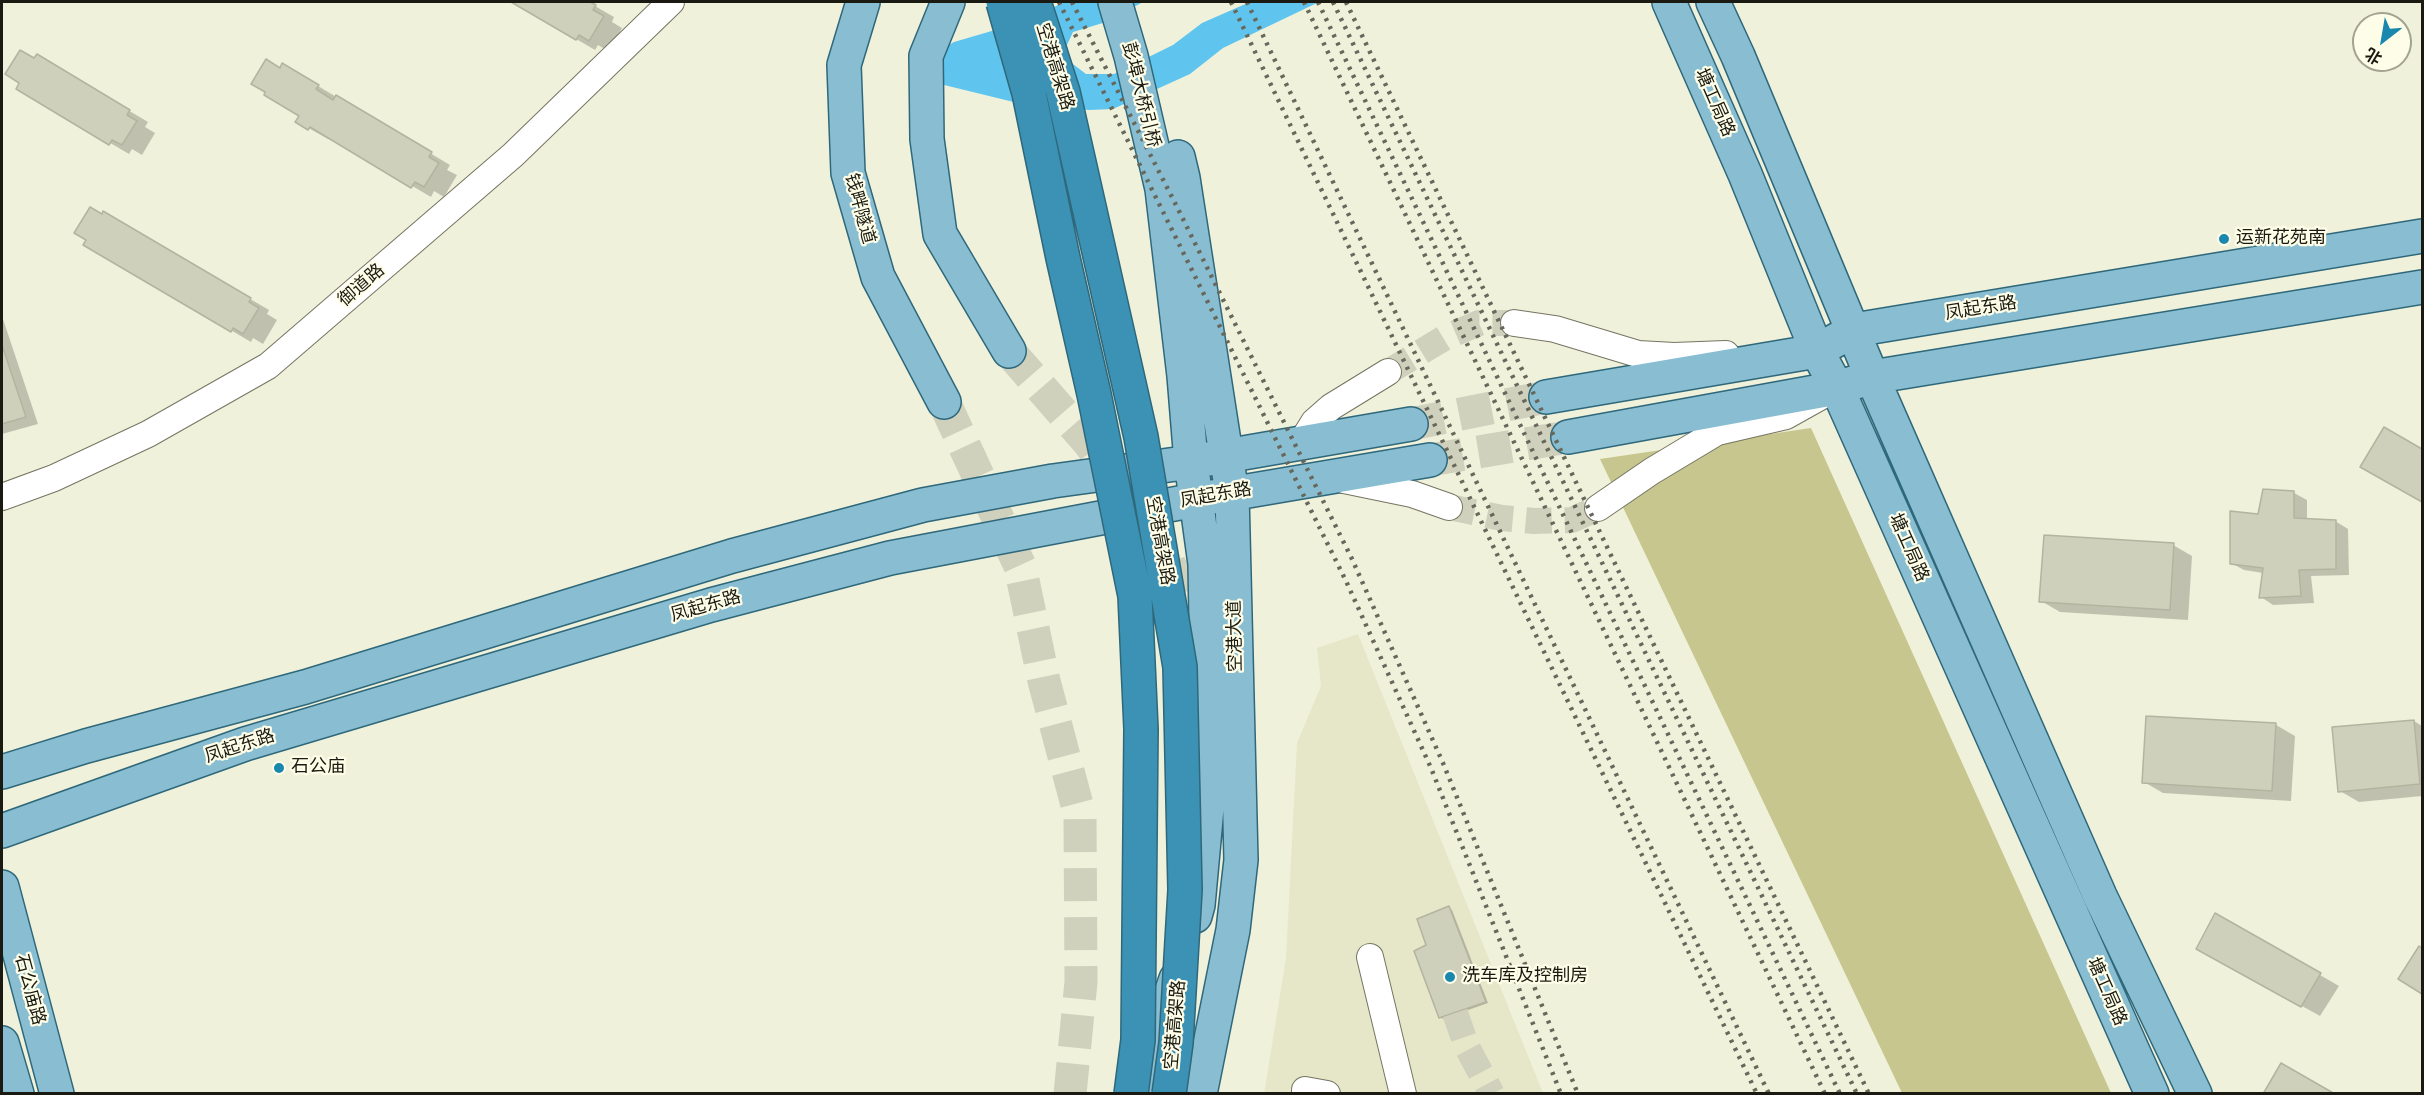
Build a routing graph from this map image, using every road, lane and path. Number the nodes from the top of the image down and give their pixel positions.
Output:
1 (671, 2) edge
2 (863, 2) edge
3 (948, 2) edge
4 (1003, 2) edge
5 (1034, 2) edge
6 (1115, 2) edge
7 (1139, 2) edge
8 (1668, 2) edge
9 (1713, 2) edge
10 (1173, 183) junction
11 (2422, 236) edge
12 (2422, 288) edge
13 (1514, 323) tunnel mouth
14 (1854, 330) junction
15 (1009, 351) tunnel mouth
16 (1817, 351) junction
17 (1388, 372) tunnel mouth
18 (1872, 377) junction
19 (1837, 388) junction
20 (1546, 397) tunnel mouth
21 (944, 402) tunnel mouth
22 (1411, 424) tunnel mouth
23 (1568, 437) tunnel mouth
24 (1301, 443) junction
25 (1226, 456) junction
26 (1430, 460) tunnel mouth
27 (1191, 462) junction
28 (1323, 477) junction
29 (1232, 493) junction
30 (2, 497) edge
31 (1195, 500) junction
32 (1449, 507) tunnel mouth
33 (1598, 508) tunnel mouth
34 (2, 771) edge
35 (2, 831) edge
36 (2, 887) edge
37 (1370, 957) dead end
38 (2, 1043) edge
39 (10, 1084) edge
40 (57, 1094) edge
41 (1133, 1094) edge
42 (1169, 1094) edge
43 (1200, 1094) edge
44 (1305, 1094) edge
45 (1327, 1094) edge
46 (1403, 1094) edge
47 (2152, 1094) edge
48 (2194, 1094) edge

1 - 30 street, 御道路
2 - 21 main road, 钱畔隧道
3 - 15 main road
4 - 41 highway, 空港高架路, bridge
5 - 42 highway, 空港高架路, bridge
6 - 10 main road, 彭埠大桥引桥
7 - 10 main road
8 - 16 main road, 塘工局路
9 - 14 main road, 塘工局路
10 - 25 main road, 空港大道
10 - 27 main road, 空港大道
11 - 14 main road, 凤起东路
12 - 18 main road
13 - 16 street
14 - 16 main road, 凤起东路
14 - 18 main road, 塘工局路
16 - 19 main road, 塘工局路
16 - 20 main road, 凤起东路
17 - 24 street
18 - 19 main road
18 - 48 main road, 塘工局路
19 - 23 main road
19 - 33 street
19 - 47 main road, 塘工局路
22 - 24 main road, 凤起东路
24 - 25 main road, 凤起东路
25 - 27 main road, 凤起东路
25 - 29 main road, 空港大道
26 - 28 main road, 凤起东路
27 - 31 main road, 空港大道
27 - 34 main road, 凤起东路
28 - 29 main road, 凤起东路
28 - 32 street
29 - 31 main road, 凤起东路
29 - 43 main road, 空港大道
31 - 35 main road, 凤起东路
31 - 41 main road, 空港大道
36 - 40 main road, 石公庙路
37 - 46 street
38 - 39 main road
44 - 45 street

